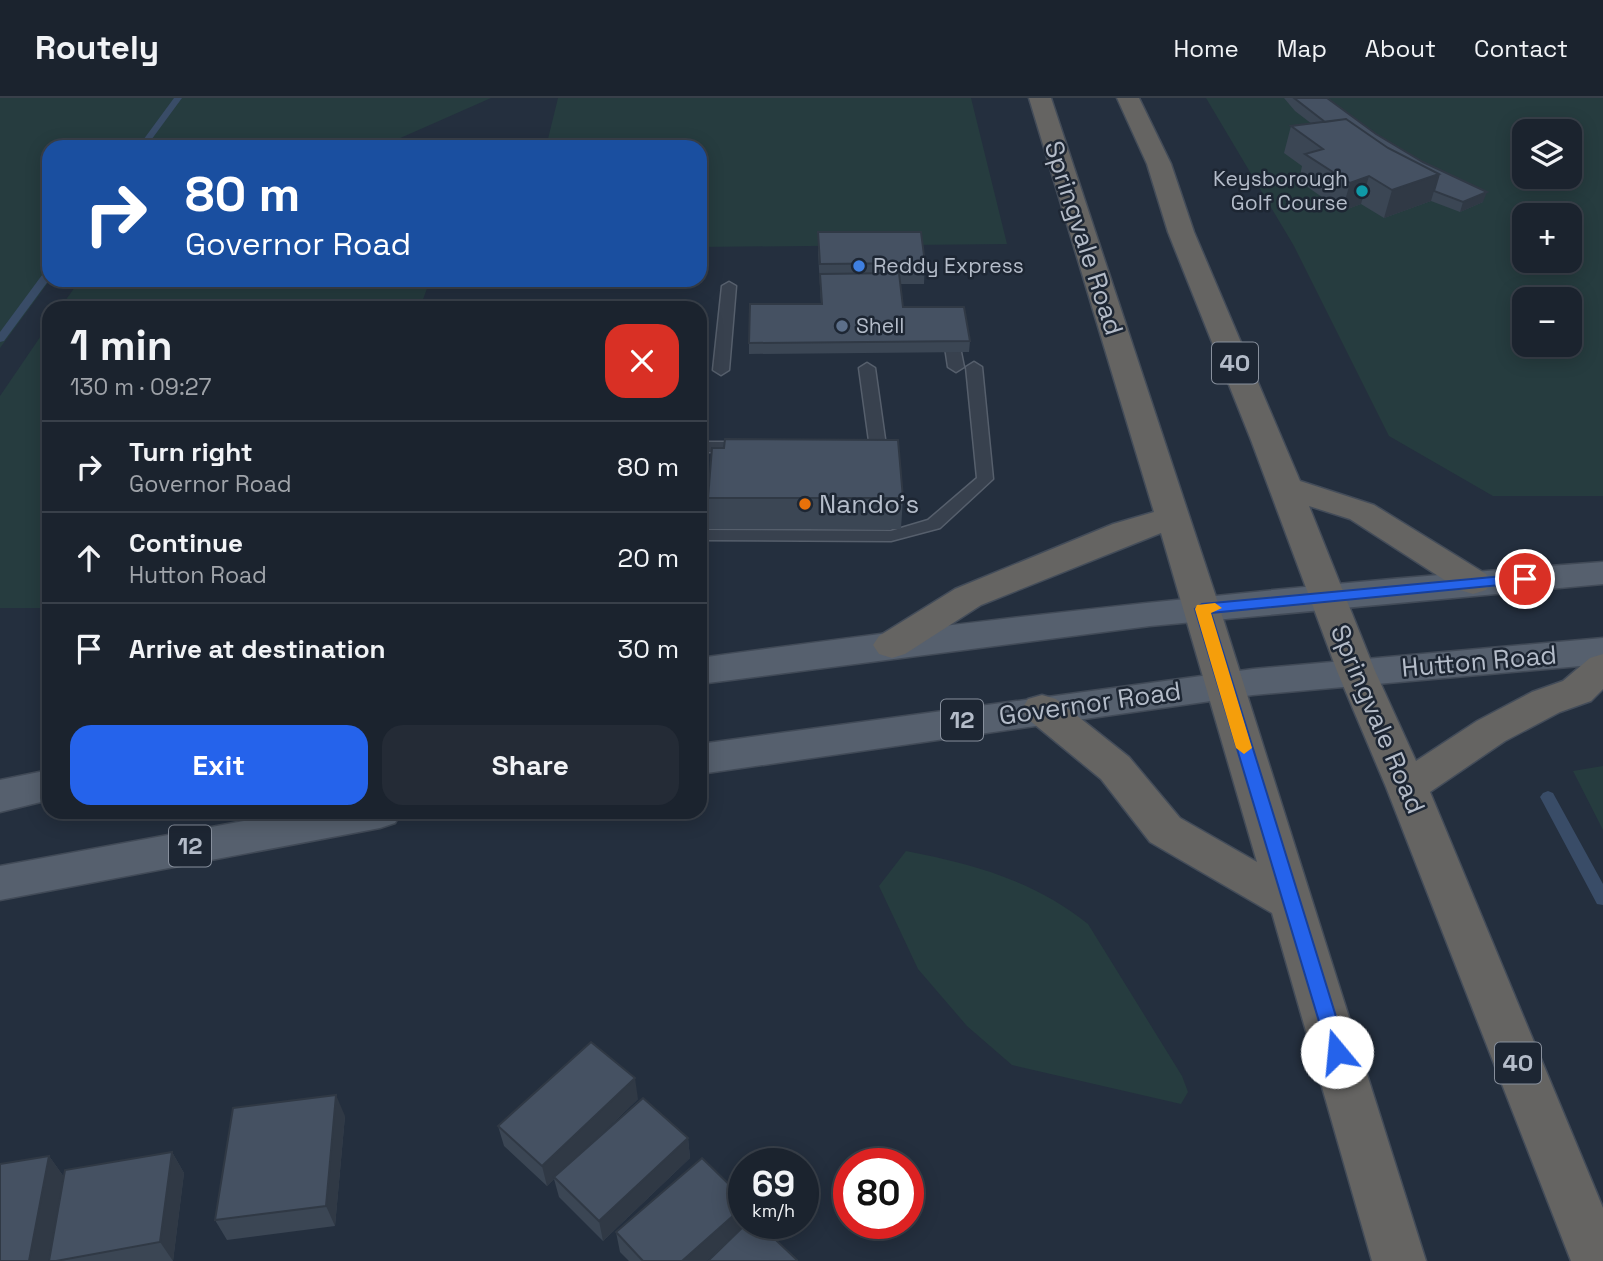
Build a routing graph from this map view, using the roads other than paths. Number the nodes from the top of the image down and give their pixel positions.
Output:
1 (1040, 98) edge
2 (1128, 98) edge
3 (729, 286) dead end
4 (947, 314) edge
5 (867, 368) dead end
6 (722, 370) dead end
7 (707, 447) edge
8 (769, 447) edge
9 (837, 447) edge
10 (1286, 488) junction
11 (1173, 518) junction
12 (707, 535) edge
13 (1603, 573) edge
14 (1473, 582) junction
15 (1327, 596) junction
16 (1202, 609) junction
17 (892, 645) junction
18 (1603, 650) edge
19 (1603, 667) edge
20 (707, 670) edge
21 (1356, 671) junction
22 (1225, 685) junction
23 (1042, 709) junction
24 (707, 758) edge
25 (42, 787) edge
26 (1407, 788) junction
27 (0, 796) edge
28 (343, 819) edge
29 (0, 883) edge
30 (1293, 904) junction
31 (1399, 1261) edge
32 (1598, 1261) edge

1 - 11 highway, Springvale Road
2 - 10 highway, Springvale Road / 40
3 - 6 lane
4 - 12 lane
5 - 9 lane
7 - 8 lane
10 - 14 highway
10 - 15 highway, Springvale Road / 40
11 - 16 highway, Springvale Road
11 - 17 highway
13 - 14 main road
14 - 15 main road
15 - 16 main road
15 - 21 highway, Springvale Road / 40
16 - 17 main road
16 - 22 highway, Springvale Road
17 - 20 main road
18 - 21 main road, Hutton Road / 12
19 - 26 highway
21 - 22 main road, Governor Road / 12
21 - 26 highway, Springvale Road / 40
22 - 23 main road, Governor Road / 12
22 - 30 highway, Springvale Road
23 - 24 main road, Governor Road / 12
23 - 30 highway
25 - 27 main road
26 - 32 highway, Springvale Road / 40
28 - 29 main road, 12
30 - 31 highway, Springvale Road

